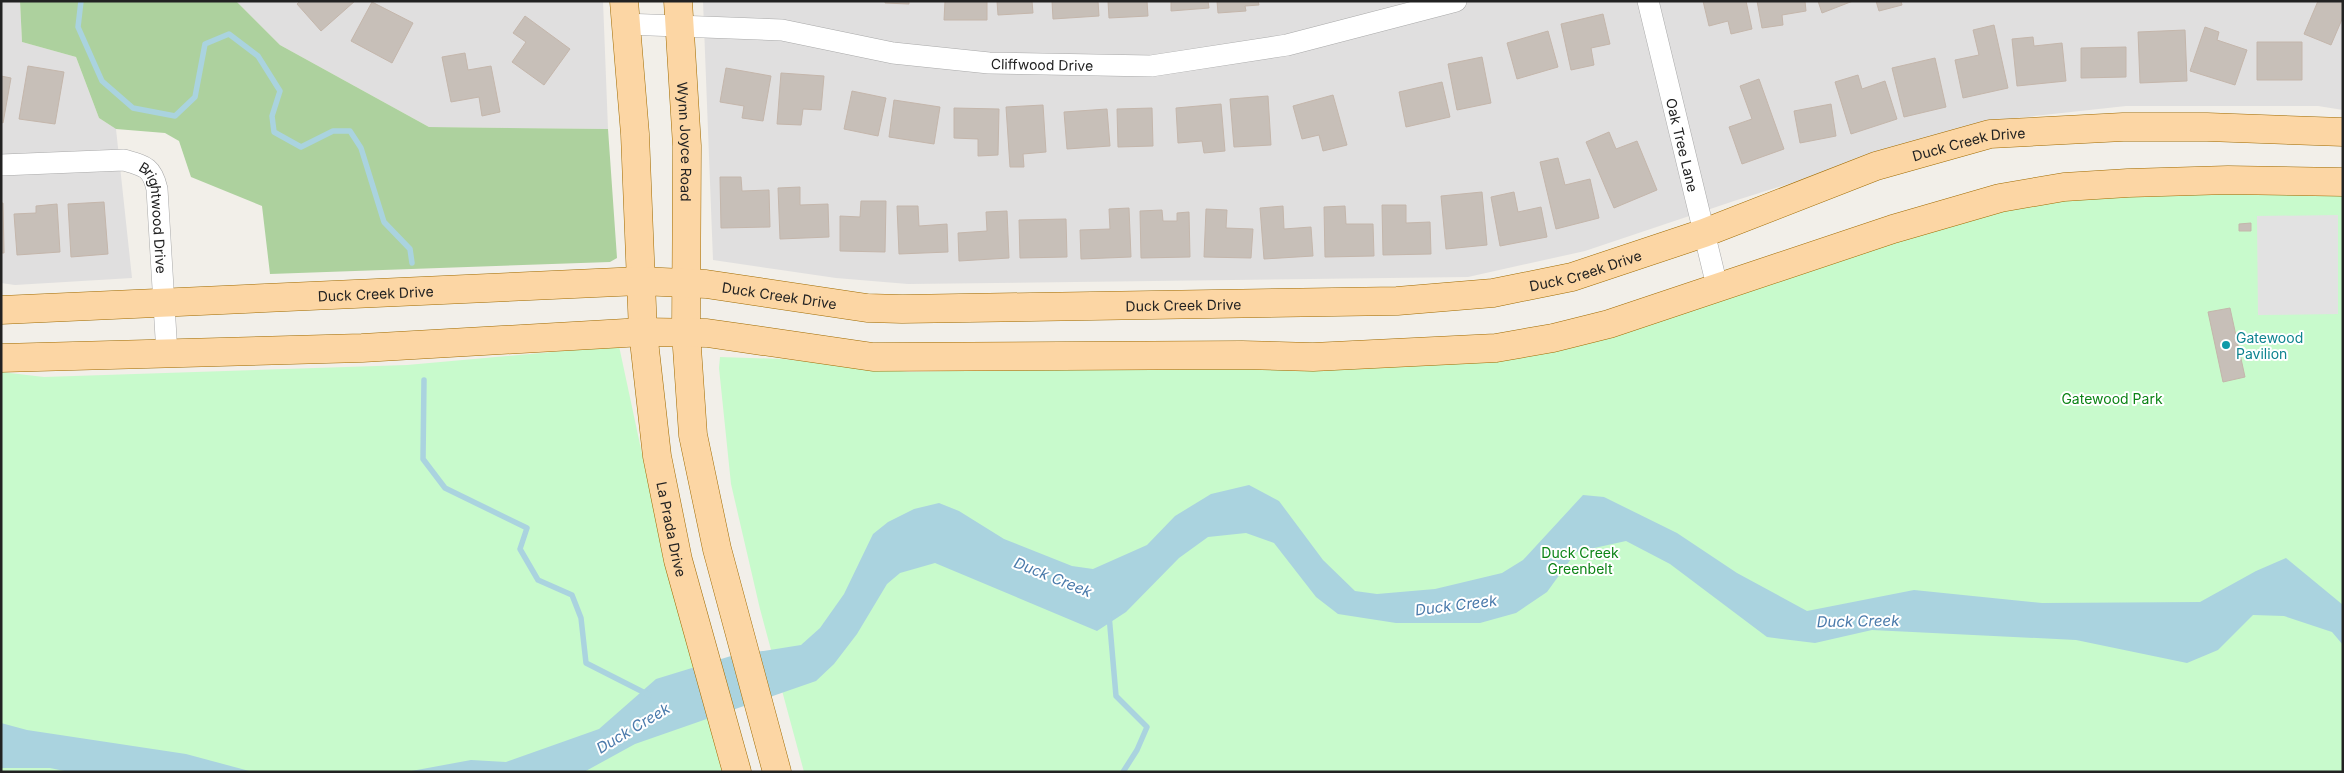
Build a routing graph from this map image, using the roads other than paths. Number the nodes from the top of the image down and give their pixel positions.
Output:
1 (1456, 1) edge
2 (1648, 1) edge
3 (624, 13) edge
4 (678, 13) edge
5 (2343, 132) edge
6 (1, 165) edge
7 (2341, 176) edge
8 (1704, 233) junction
9 (640, 281) junction
10 (685, 283) junction
11 (1717, 286) junction
12 (163, 304) junction
13 (1, 310) edge
14 (643, 332) junction
15 (686, 333) junction
16 (167, 354) junction
17 (1, 358) edge
18 (737, 772) edge
19 (776, 772) edge

1 - 4 street, Cliffwood Drive
2 - 8 street, Oak Tree Lane
3 - 4 street, Cliffwood Drive
3 - 9 main road
4 - 10 main road, Wynn Joyce Road
5 - 8 main road, Duck Creek Drive
6 - 12 street, Brightwood Drive
7 - 11 main road
8 - 10 main road, Duck Creek Drive
8 - 11 street, Oak Tree Lane
9 - 10 main road, Duck Creek Drive
9 - 12 main road, Duck Creek Drive
9 - 14 main road, La Prada Drive
10 - 15 main road
11 - 15 main road
12 - 13 main road, Duck Creek Drive
12 - 16 street, Brightwood Drive
14 - 15 main road
14 - 16 main road
14 - 18 main road, La Prada Drive
15 - 19 main road
16 - 17 main road

